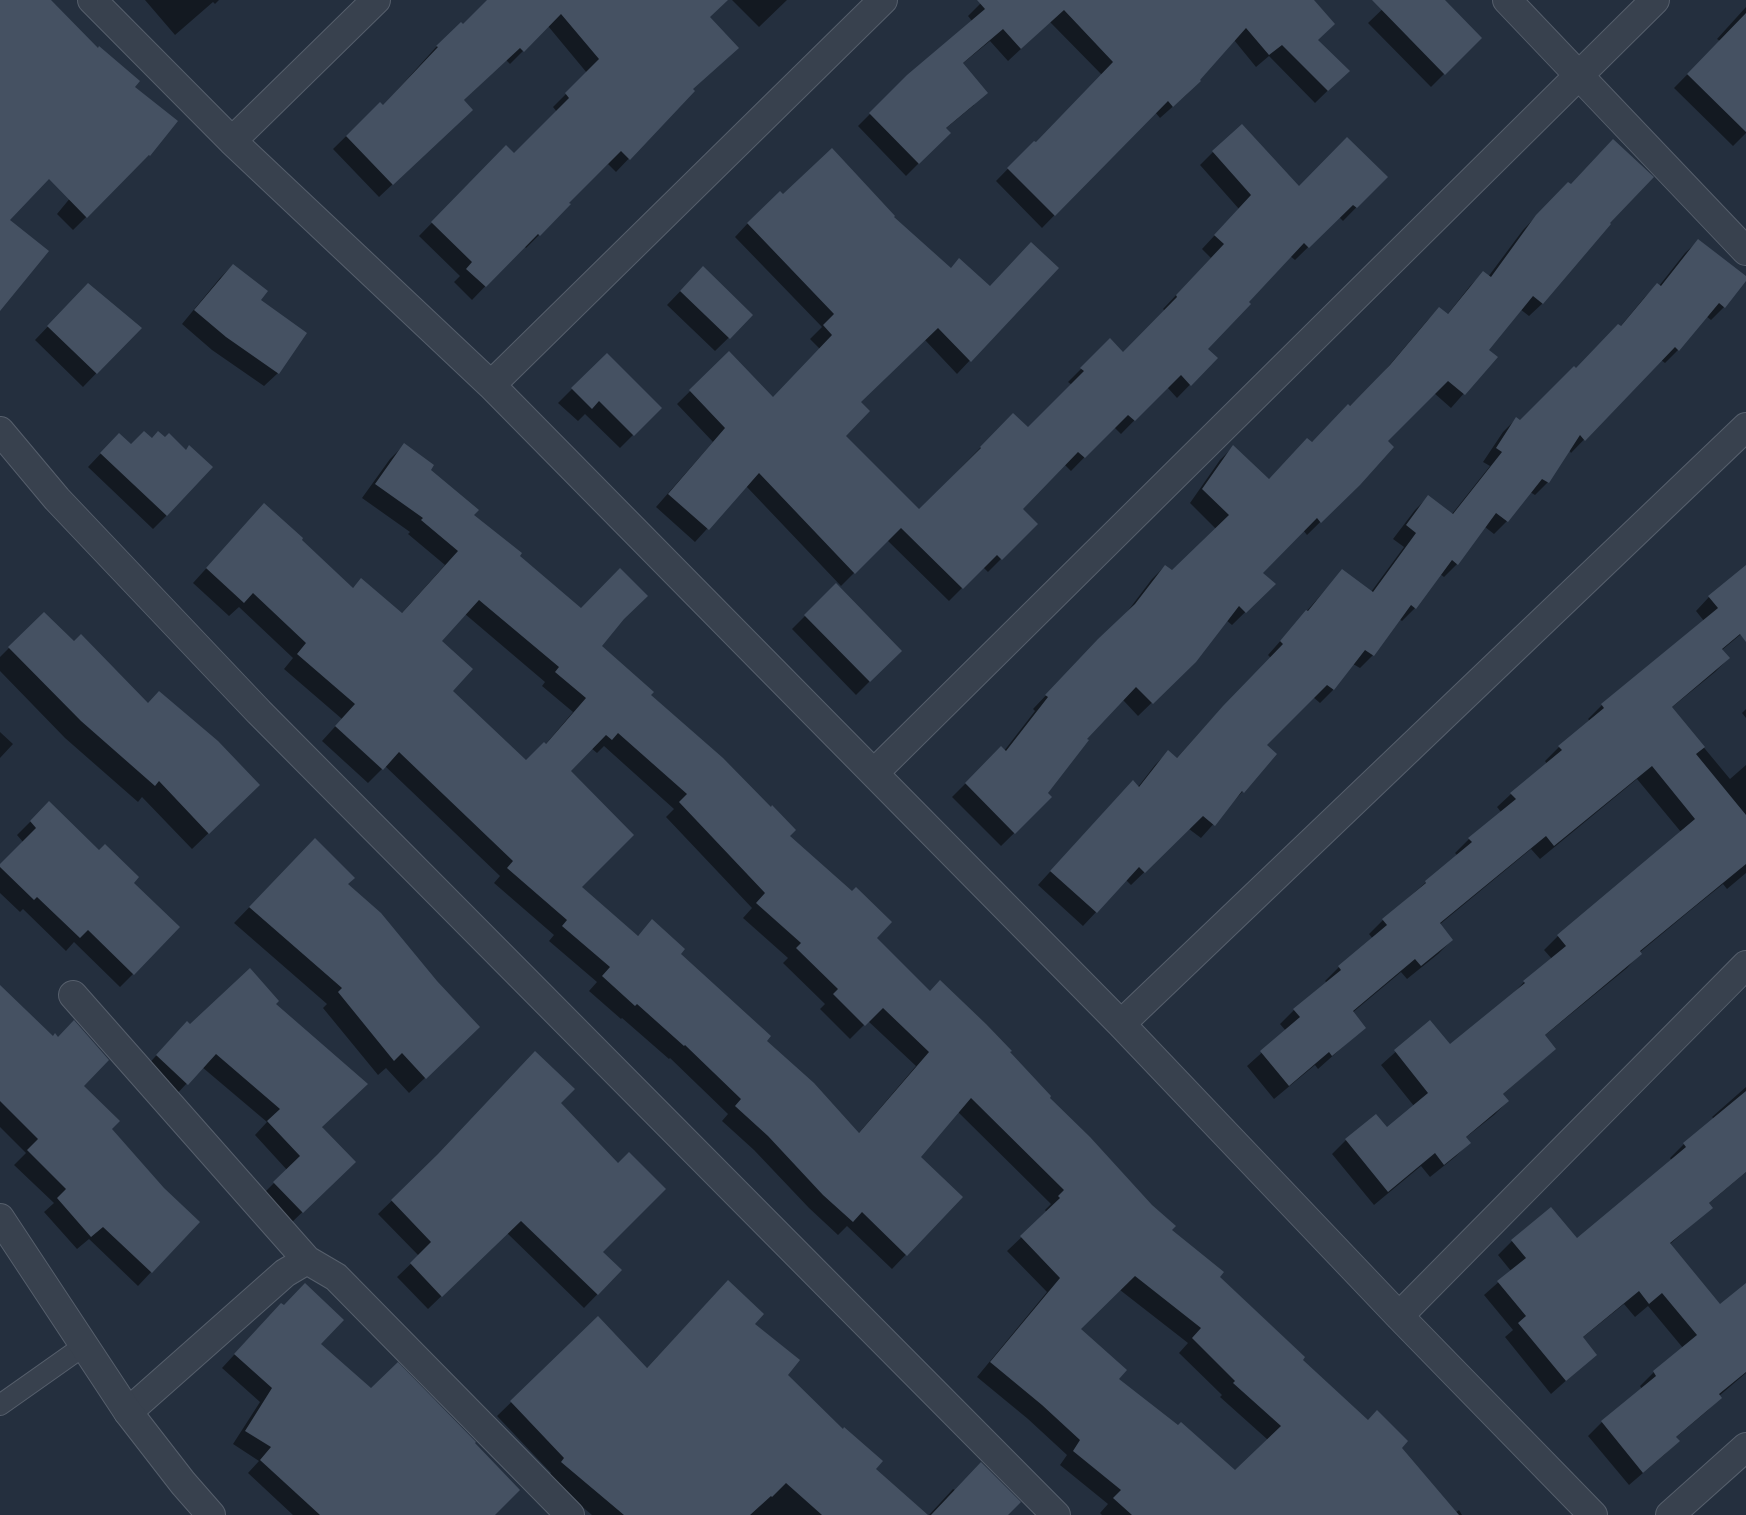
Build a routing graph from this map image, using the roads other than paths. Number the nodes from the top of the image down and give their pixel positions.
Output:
1 (92, 0) edge
2 (376, 0) edge
3 (883, 0) edge
4 (1507, 0) edge
5 (1655, 0) edge
6 (1580, 75) junction
7 (232, 141) junction
8 (1746, 251) edge
9 (491, 386) junction
10 (1746, 427) edge
11 (0, 431) edge
12 (874, 773) junction
13 (1746, 966) edge
14 (74, 995) dead end
15 (1121, 1024) junction
16 (0, 1218) edge
17 (307, 1260) junction
18 (1399, 1316) junction
19 (85, 1345) junction
20 (0, 1405) edge
21 (128, 1412) junction
22 (1746, 1447) edge
23 (211, 1515) edge
24 (570, 1515) edge
25 (1056, 1515) edge
26 (1593, 1515) edge
27 (1670, 1515) edge

1 - 7 street
2 - 7 street
3 - 9 street
4 - 6 street
5 - 6 street
6 - 8 street
6 - 12 street
7 - 9 street
9 - 12 street
10 - 15 street
11 - 25 street
12 - 15 street
13 - 18 street
14 - 17 street
15 - 18 street
16 - 19 street
17 - 21 street
17 - 24 street
18 - 26 street
19 - 20 lane
19 - 21 street
21 - 23 street
22 - 27 street

